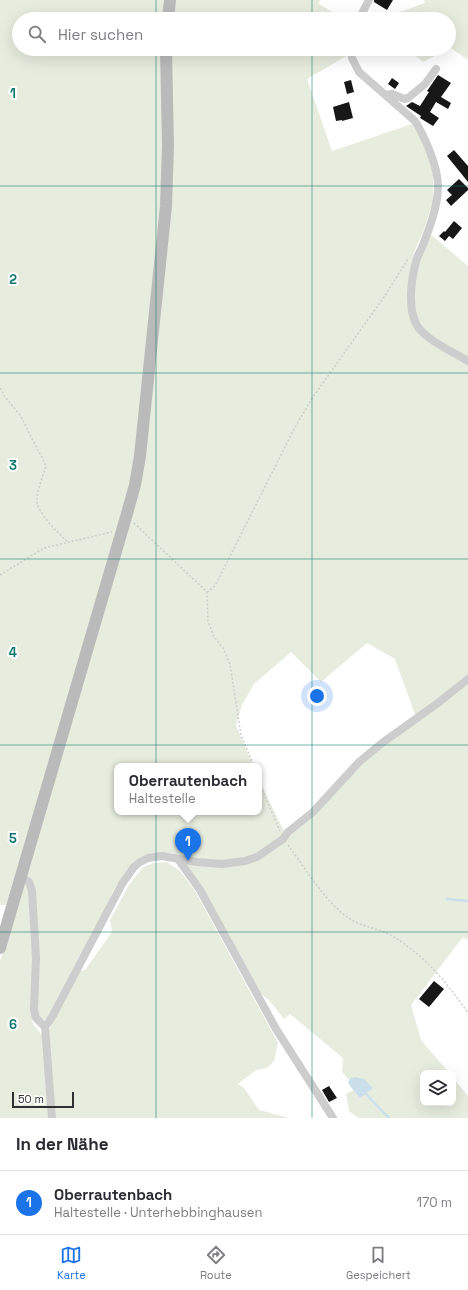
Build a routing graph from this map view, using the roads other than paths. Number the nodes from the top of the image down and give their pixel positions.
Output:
1 (170, 0) edge
2 (369, 0) edge
3 (169, 12) edge
4 (363, 12) edge
5 (166, 56) edge
6 (352, 56) edge
7 (436, 69) dead end
8 (386, 95) junction
9 (468, 361) edge
10 (468, 679) edge
11 (178, 860) junction
12 (21, 877) junction
13 (0, 948) edge
14 (45, 1027) junction
15 (52, 1118) edge
16 (333, 1118) edge

1 - 3 main road
2 - 4 street
5 - 12 main road
6 - 8 street
7 - 8 street
8 - 9 street
10 - 11 street
11 - 14 street
11 - 16 street
12 - 13 main road
12 - 14 street
14 - 15 street

